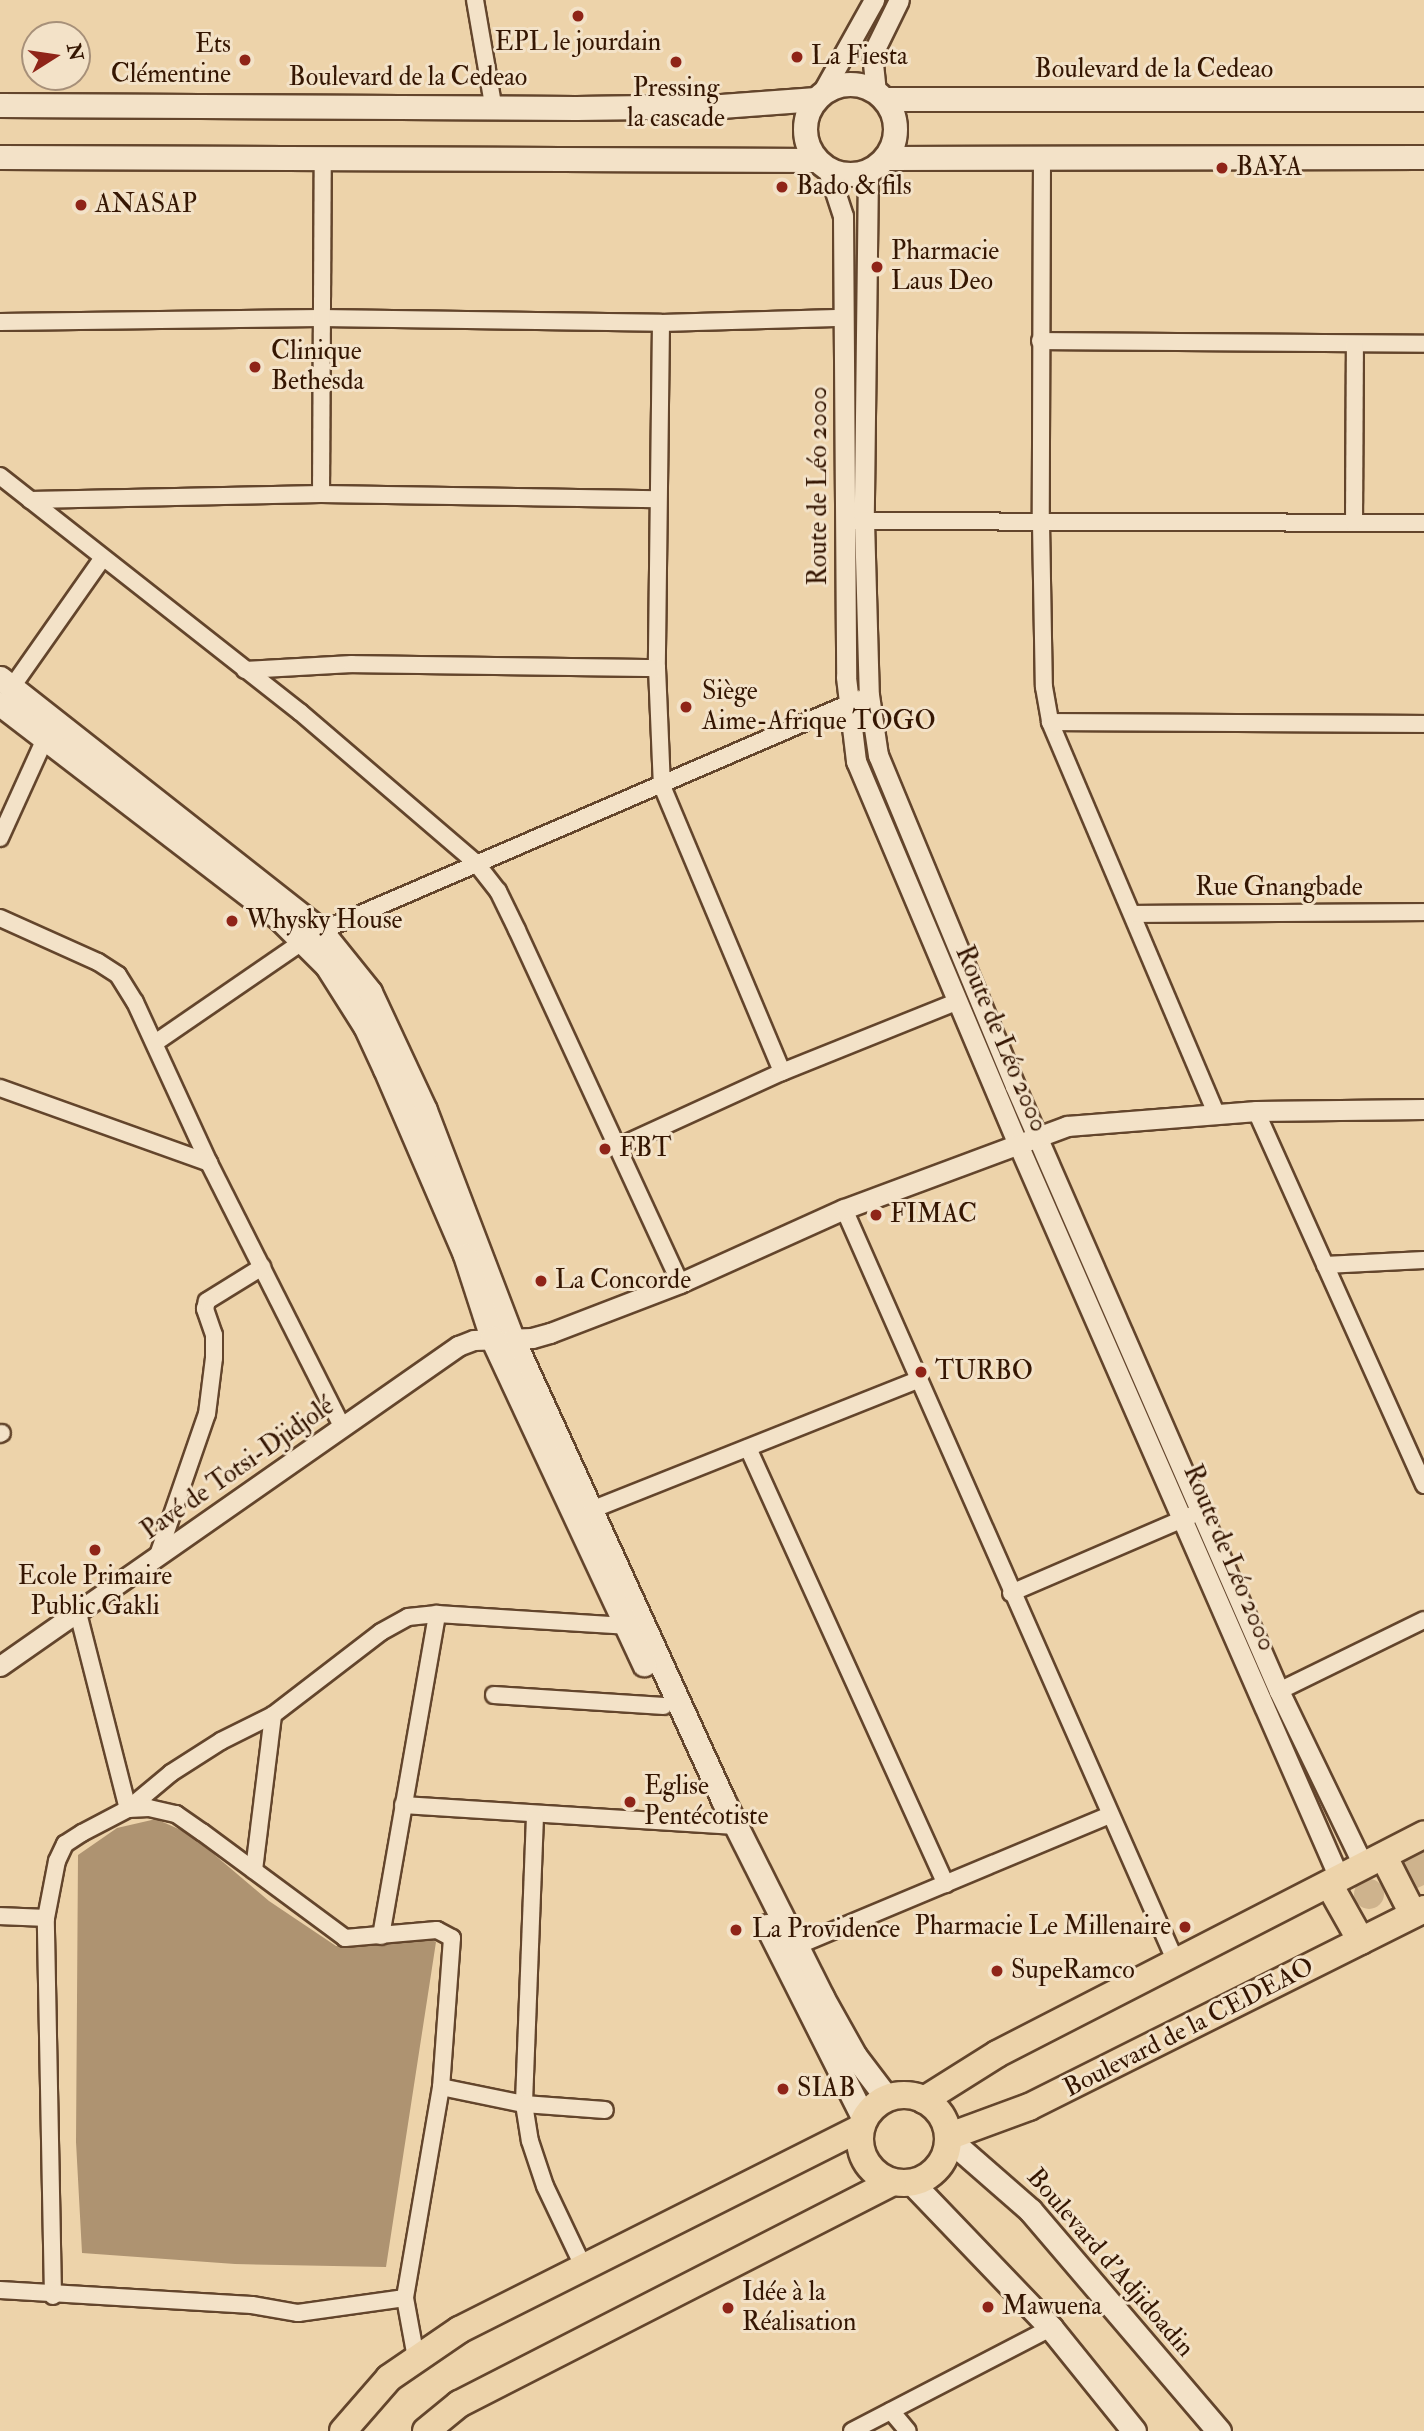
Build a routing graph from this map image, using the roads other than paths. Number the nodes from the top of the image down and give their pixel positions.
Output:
1 (475, 0) edge
2 (874, 0) edge
3 (899, 0) edge
4 (819, 96) junction
5 (880, 96) junction
6 (1424, 99) edge
7 (493, 104) junction
8 (0, 105) edge
9 (1042, 156) junction
10 (1424, 156) edge
11 (0, 158) edge
12 (323, 158) junction
13 (877, 164) junction
14 (822, 165) junction
15 (320, 318) junction
16 (845, 318) junction
17 (0, 322) edge
18 (661, 323) junction
19 (1040, 341) junction
20 (1355, 344) junction
21 (1424, 344) edge
22 (0, 476) edge
23 (321, 494) junction
24 (658, 499) junction
25 (30, 500) junction
26 (855, 521) junction
27 (1041, 523) junction
28 (1354, 523) junction
29 (1424, 523) edge
30 (102, 559) junction
31 (657, 668) junction
32 (245, 670) junction
33 (4, 690) edge
34 (869, 695) junction
35 (847, 705) junction
36 (1049, 722) junction
37 (1424, 724) edge
38 (50, 729) junction
39 (662, 786) junction
40 (0, 838) edge
41 (476, 863) junction
42 (1424, 912) edge
43 (1134, 914) junction
44 (0, 918) edge
45 (313, 935) junction
46 (956, 1002) junction
47 (155, 1043) junction
48 (782, 1072) junction
49 (0, 1088) edge
50 (1424, 1109) edge
51 (1256, 1111) junction
52 (1216, 1113) junction
53 (1036, 1135) junction
54 (1017, 1142) junction
55 (618, 1147) junction
56 (209, 1163) junction
57 (844, 1209) junction
58 (1424, 1260) edge
59 (1325, 1265) junction
60 (262, 1267) junction
61 (680, 1283) junction
62 (502, 1339) junction
63 (918, 1380) junction
64 (343, 1427) junction
65 (748, 1448) junction
66 (1424, 1485) edge
67 (591, 1510) junction
68 (1192, 1515) junction
69 (157, 1558) junction
70 (1011, 1593) junction
71 (78, 1613) junction
72 (437, 1614) junction
73 (1424, 1619) edge
74 (626, 1626) junction
75 (0, 1665) edge
76 (1279, 1691) junction
77 (494, 1695) dead end
78 (664, 1706) junction
79 (273, 1715) junction
80 (403, 1805) junction
81 (128, 1809) junction
82 (1109, 1815) junction
83 (536, 1816) junction
84 (727, 1826) junction
85 (1424, 1835) edge
86 (1374, 1862) junction
87 (254, 1870) junction
88 (1335, 1883) junction
89 (946, 1884) junction
90 (1419, 1912) edge
91 (0, 1916) edge
92 (46, 1918) junction
93 (381, 1936) junction
94 (1361, 1941) junction
95 (794, 1947) junction
96 (1176, 1962) junction
97 (441, 2087) junction
98 (887, 2098) junction
99 (924, 2100) junction
100 (524, 2104) junction
101 (605, 2110) dead end
102 (862, 2123) junction
103 (951, 2138) junction
104 (902, 2183) junction
105 (583, 2266) junction
106 (0, 2290) edge
107 (53, 2296) junction
108 (405, 2298) junction
109 (1051, 2328) junction
110 (416, 2358) junction
111 (891, 2411) junction
112 (343, 2431) edge
113 (426, 2431) edge
114 (852, 2431) edge
115 (908, 2431) edge
116 (1134, 2431) edge
117 (1219, 2431) edge

1 - 7 street
2 - 4 street
3 - 5 street
4 - 5 main road
4 - 7 main road, Boulevard de la Cedeao
4 - 14 main road
5 - 6 main road, Boulevard de la Cedeao
5 - 13 main road
7 - 8 main road, Boulevard de la Cedeao
9 - 10 main road
9 - 13 main road
9 - 19 street
11 - 12 main road
12 - 14 main road
12 - 15 street
13 - 14 main road
13 - 26 street, Route de Léo 2000
14 - 16 street, Route de Léo 2000
15 - 17 street
15 - 18 street
15 - 23 street
16 - 18 street
16 - 26 street, Route de Léo 2000
18 - 24 street
19 - 20 street
19 - 27 street
20 - 21 street
20 - 28 street
22 - 25 street
23 - 24 street
23 - 25 street
24 - 31 street
25 - 30 street
26 - 27 street
26 - 34 street, Route de Léo 2000
26 - 35 street, Route de Léo 2000
27 - 28 street
27 - 36 street
28 - 29 street
30 - 32 street
30 - 33 street
31 - 32 street
31 - 39 street
32 - 41 street
33 - 38 main road
34 - 35 street
34 - 53 street, Route de Léo 2000
35 - 39 street
35 - 46 street, Route de Léo 2000
36 - 37 street
36 - 43 street
38 - 40 street
38 - 45 main road
39 - 41 street
39 - 48 street
41 - 45 street
41 - 55 street
42 - 43 street, Rue Gnangbade
43 - 52 street
44 - 47 street
45 - 47 street
45 - 62 main road
46 - 48 street
46 - 54 street, Route de Léo 2000
47 - 56 street
48 - 55 street
49 - 56 street
50 - 51 street, Pavé de Totsi-Djidjolé
51 - 52 street, Pavé de Totsi-Djidjolé
51 - 59 street
52 - 53 street, Pavé de Totsi-Djidjolé
53 - 54 street, Pavé de Totsi-Djidjolé
53 - 68 street, Route de Léo 2000
54 - 57 street, Pavé de Totsi-Djidjolé
54 - 68 street, Route de Léo 2000
55 - 61 street
56 - 60 street
57 - 61 street, Pavé de Totsi-Djidjolé
57 - 63 street
58 - 59 street
59 - 66 street
60 - 64 street
60 - 69 street
61 - 62 street, Pavé de Totsi-Djidjolé
62 - 64 street, Pavé de Totsi-Djidjolé
62 - 67 main road
62 - 74 main road
63 - 65 street
63 - 70 street
64 - 69 street, Pavé de Totsi-Djidjolé
65 - 67 street
65 - 89 street
67 - 84 main road
68 - 70 street
68 - 76 street, Route de Léo 2000
68 - 88 street, Route de Léo 2000
69 - 71 street, Pavé de Totsi-Djidjolé
70 - 82 street
71 - 75 street, Pavé de Totsi-Djidjolé
71 - 81 street
72 - 74 street
72 - 79 street
72 - 80 street
73 - 76 street
74 - 78 main road
76 - 86 street, Route de Léo 2000
77 - 78 street
78 - 84 main road
79 - 81 street
79 - 87 street
80 - 83 street
80 - 93 street
81 - 87 street
81 - 92 street
82 - 89 street
82 - 96 street
83 - 84 street
83 - 100 street
84 - 95 main road
84 - 102 main road
85 - 86 main road
86 - 88 main road
86 - 90 main road
87 - 93 street
88 - 94 main road
88 - 96 main road
89 - 95 street
90 - 94 main road, Boulevard de la CEDEAO
91 - 92 street
92 - 107 street
93 - 97 street
94 - 103 main road, Boulevard de la CEDEAO
95 - 98 main road
96 - 99 main road
97 - 100 street
97 - 108 street
98 - 99 main road
98 - 102 main road
99 - 103 main road
100 - 101 street
100 - 105 street
102 - 104 main road
102 - 105 main road
103 - 104 main road
103 - 117 main road, Boulevard d'Adjidoadin
104 - 109 main road
104 - 113 main road
105 - 110 main road
106 - 107 street
107 - 108 street
108 - 110 street
109 - 111 street
109 - 116 main road
110 - 112 main road
111 - 114 street
111 - 115 street

